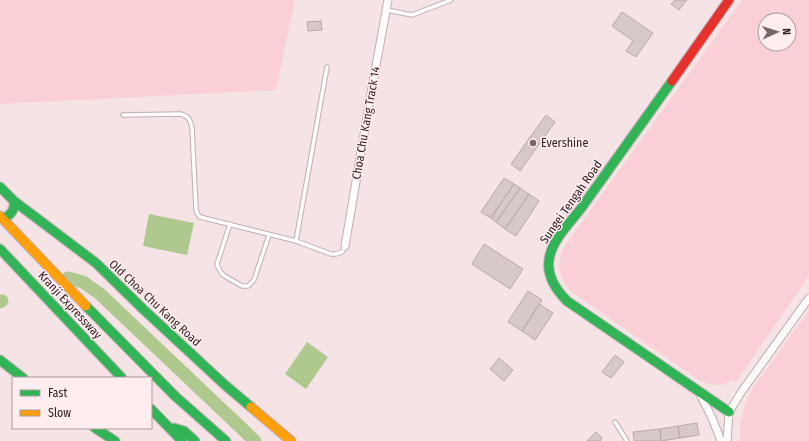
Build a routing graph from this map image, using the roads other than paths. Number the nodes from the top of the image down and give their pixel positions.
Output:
1 (388, 0) edge
2 (451, 0) edge
3 (729, 0) edge
4 (387, 10) junction
5 (327, 68) dead end
6 (123, 115) dead end
7 (0, 187) edge
8 (14, 201) junction
9 (1, 218) edge
10 (230, 224) junction
11 (269, 235) junction
12 (296, 241) junction
13 (345, 246) joint
14 (0, 249) edge
15 (809, 298) edge
16 (0, 360) edge
17 (22, 377) edge
18 (121, 377) edge
19 (698, 391) junction
20 (152, 410) edge
21 (729, 412) junction
22 (615, 422) dead end
23 (167, 425) junction
24 (97, 429) edge
25 (116, 441) edge
26 (182, 441) edge
27 (195, 441) edge
28 (226, 441) edge
29 (291, 441) edge
30 (626, 441) edge
31 (721, 441) edge
32 (727, 441) edge

1 - 4 street, Choa Chu Kang Track 14
2 - 4 lane
3 - 19 main road, Sungei Tengah Road
4 - 13 street, Choa Chu Kang Track 14
5 - 12 lane
6 - 10 lane
7 - 8 main road, Old Choa Chu Kang Road
8 - 9 main road
8 - 29 main road, Old Choa Chu Kang Road
9 - 28 main road
10 - 11 lane
10 - 11 lane
11 - 12 lane
12 - 13 lane
14 - 18 main road, Kranji Expressway
15 - 21 street
16 - 17 main road
19 - 21 main road, Sungei Tengah Road
19 - 31 street
20 - 23 main road
21 - 32 street
22 - 30 lane
23 - 26 main road
23 - 27 main road
24 - 25 main road

